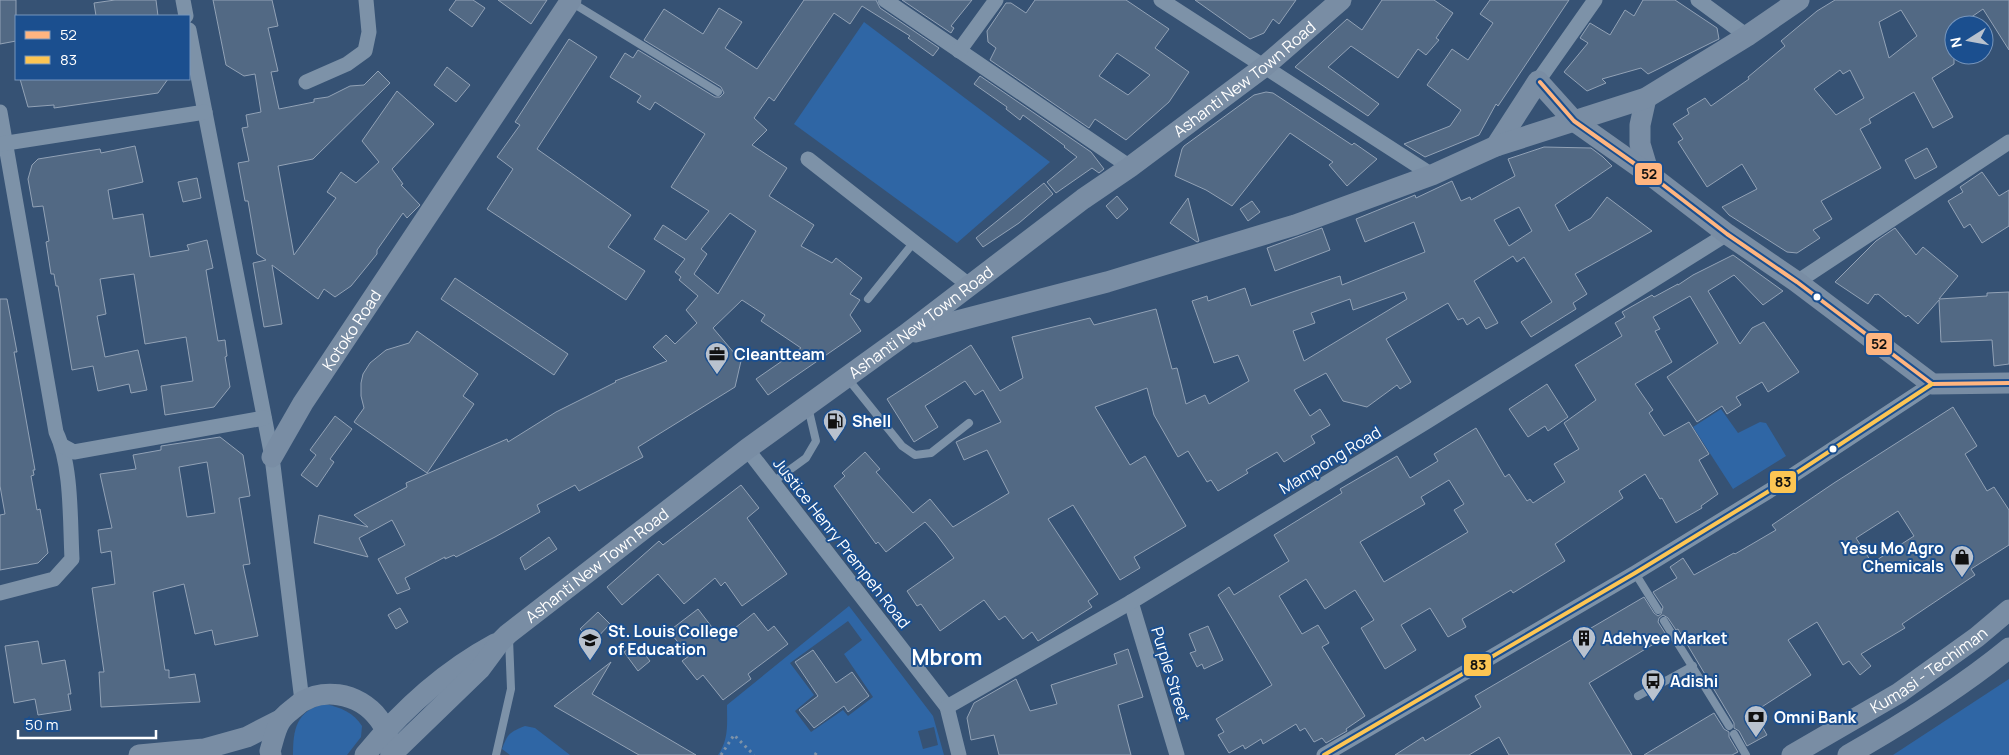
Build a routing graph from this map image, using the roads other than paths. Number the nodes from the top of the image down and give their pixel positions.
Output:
1 (183, 0) edge
2 (366, 0) edge
3 (570, 0) edge
4 (885, 0) edge
5 (996, 0) edge
6 (1161, 0) edge
7 (1341, 0) edge
8 (1595, 0) edge
9 (1698, 0) edge
10 (1799, 0) edge
11 (186, 15) edge
12 (190, 35) edge
13 (1747, 36) junction
14 (958, 51) junction
15 (1265, 66) junction
16 (1538, 80) junction
17 (306, 82) dead end
18 (718, 92) dead end
19 (1646, 98) junction
20 (0, 112) edge
21 (205, 112) junction
22 (1574, 121) junction
23 (3, 144) edge
24 (2007, 145) edge
25 (1496, 146) junction
26 (808, 159) dead end
27 (1130, 167) junction
28 (1649, 174) junction
29 (1432, 175) junction
30 (1727, 234) junction
31 (914, 242) junction
32 (1797, 282) junction
33 (970, 286) junction
34 (868, 298) dead end
35 (905, 335) junction
36 (846, 377) junction
37 (2009, 382) edge
38 (1932, 384) junction
39 (807, 406) junction
40 (264, 418) junction
41 (970, 423) dead end
42 (63, 446) junction
43 (747, 449) junction
44 (272, 457) junction
45 (773, 482) junction
46 (1635, 573) junction
47 (0, 593) edge
48 (1131, 602) junction
49 (1658, 610) dead end
50 (2009, 610) edge
51 (1664, 621) dead end
52 (504, 638) junction
53 (2009, 648) edge
54 (1693, 666) junction
55 (1638, 696) dead end
56 (419, 699) junction
57 (302, 701) junction
58 (946, 707) junction
59 (372, 710) junction
60 (280, 720) junction
61 (1729, 726) dead end
62 (386, 730) junction
63 (1734, 734) dead end
64 (1829, 734) junction
65 (213, 752) edge
66 (139, 755) edge
67 (271, 755) edge
68 (365, 755) edge
69 (391, 755) edge
70 (496, 755) edge
71 (959, 755) edge
72 (1177, 755) edge
73 (1324, 755) edge
74 (1746, 755) edge
75 (1792, 755) edge
76 (1839, 755) edge
77 (1848, 755) edge

1 - 11 street
2 - 17 street
3 - 18 lane
3 - 44 street, Kotoko Road
4 - 14 street
5 - 14 street
6 - 15 street
7 - 15 street, Ashanti New Town Road
8 - 16 street
9 - 13 street
10 - 13 street
12 - 21 street
13 - 19 street
14 - 27 street
15 - 27 street, Ashanti New Town Road
15 - 29 street
16 - 22 street
16 - 25 street
19 - 22 street
19 - 28 street
20 - 23 street
21 - 23 street
21 - 40 street
22 - 25 street
22 - 28 street
23 - 42 street
24 - 32 street
25 - 29 street
26 - 31 street
27 - 33 street, Ashanti New Town Road
28 - 30 street
29 - 35 street
30 - 32 street
30 - 48 street, Mampong Road
31 - 33 street
31 - 34 lane
32 - 38 street
33 - 35 street, Ashanti New Town Road
35 - 36 street, Ashanti New Town Road
36 - 39 street, Ashanti New Town Road
36 - 41 lane
37 - 38 street
38 - 46 street
39 - 43 street, Ashanti New Town Road
39 - 45 lane
40 - 42 street
40 - 44 street
42 - 47 street
43 - 45 street, Justice Henry Prempeh Road
43 - 52 street, Ashanti New Town Road
44 - 57 street
45 - 58 street, Justice Henry Prempeh Road
46 - 49 lane
46 - 73 street
48 - 58 street, Mampong Road
48 - 72 street, Purple Street
50 - 64 street, Kumasi - Techiman
51 - 54 lane
52 - 56 street, Ashanti New Town Road
52 - 69 street, Ashanti New Town Road
52 - 70 lane
53 - 77 street, Kumasi - Techiman
54 - 55 lane
54 - 61 lane
56 - 59 street
56 - 62 street, Ashanti New Town Road
57 - 59 street
57 - 60 street
58 - 71 street
59 - 62 street
60 - 65 street
60 - 67 street
62 - 68 street, Ashanti New Town Road
62 - 69 street
63 - 74 lane
64 - 75 street, Kumasi - Techiman
64 - 76 street
65 - 66 street

